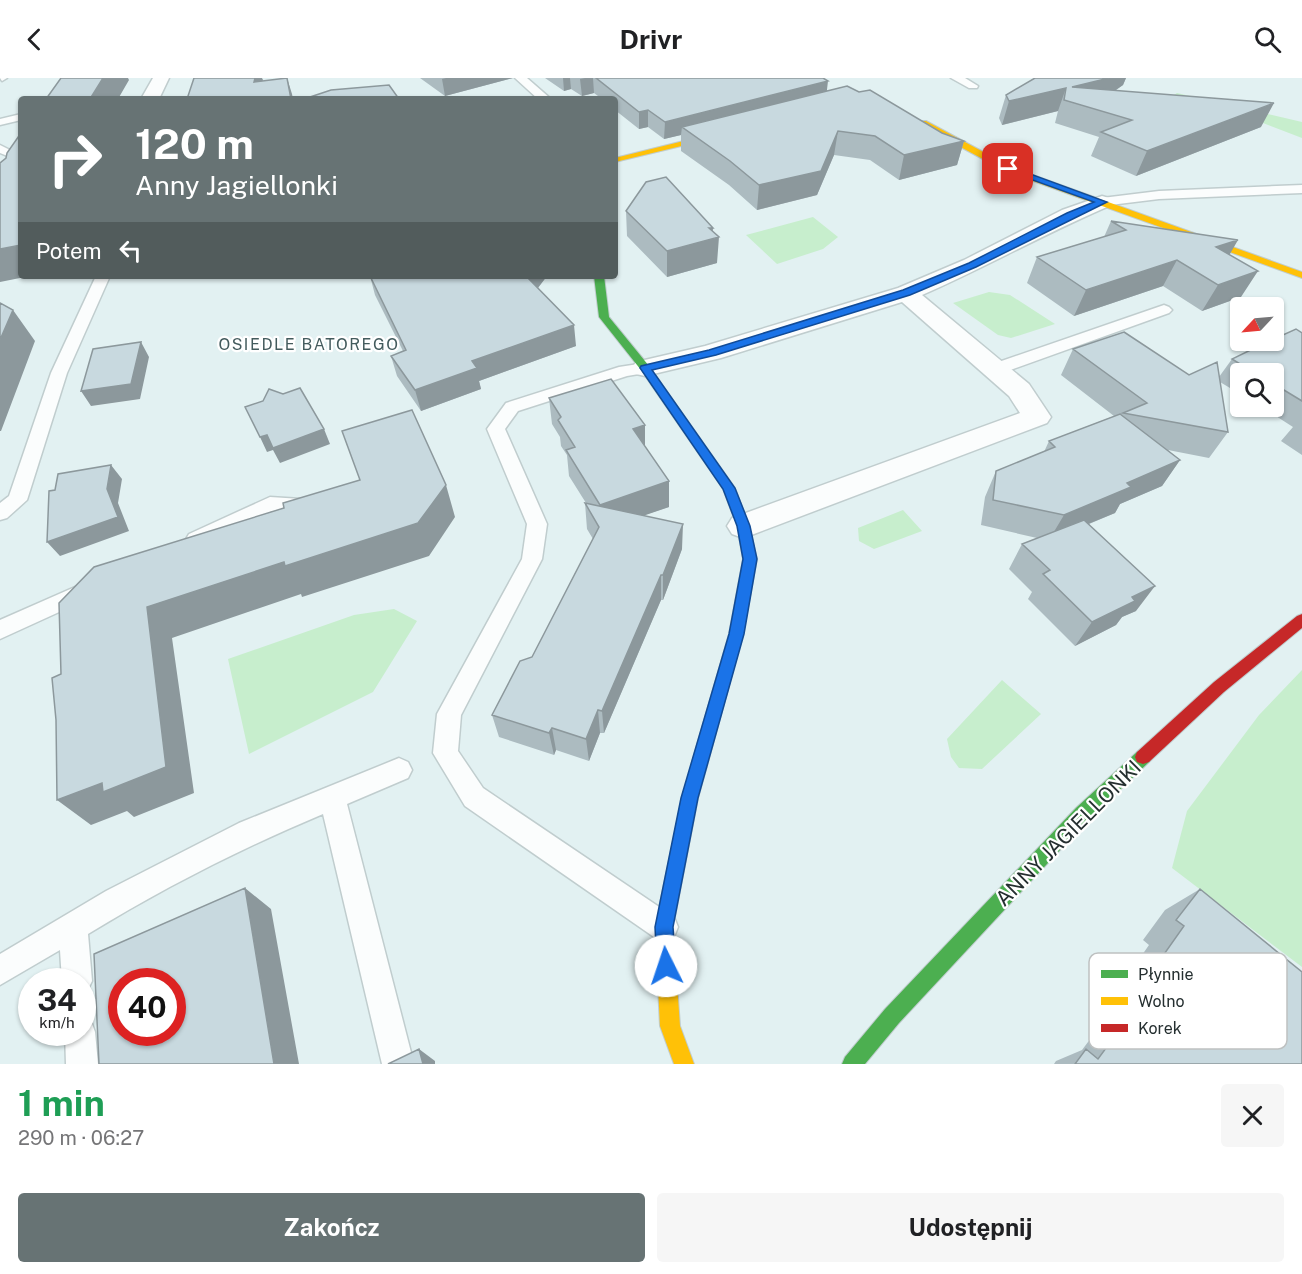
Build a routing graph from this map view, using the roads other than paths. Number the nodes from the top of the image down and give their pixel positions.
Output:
1 (161, 78) edge
2 (520, 78) edge
3 (956, 78) edge
4 (974, 86) dead end
5 (152, 96) edge
6 (541, 96) edge
7 (907, 114) edge
8 (18, 118) edge
9 (0, 122) edge
10 (742, 129) edge
11 (9, 148) edge
12 (618, 159) edge
13 (0, 167) edge
14 (1302, 189) edge
15 (1102, 202) junction
16 (1302, 275) edge
17 (102, 279) edge
18 (599, 280) edge
19 (906, 292) junction
20 (1164, 310) dead end
21 (645, 368) junction
22 (996, 369) junction
23 (318, 506) edge
24 (0, 513) edge
25 (743, 526) junction
26 (175, 549) edge
27 (101, 584) edge
28 (1302, 620) edge
29 (0, 630) edge
30 (399, 771) dead end
31 (333, 796) junction
32 (73, 926) junction
33 (664, 927) junction
34 (76, 968) edge
35 (0, 970) edge
36 (81, 1046) edge
37 (82, 1064) edge
38 (398, 1064) edge
39 (684, 1064) edge
40 (852, 1064) edge

1 - 5 street
2 - 6 lane
3 - 4 lane
7 - 15 street
8 - 9 lane
10 - 12 street
11 - 13 lane
14 - 15 lane
15 - 16 street
15 - 19 street
17 - 24 lane
18 - 21 street
19 - 21 street
19 - 22 street
20 - 22 lane
21 - 25 street
21 - 33 lane
22 - 25 street
23 - 26 lane
25 - 33 street
27 - 29 lane
28 - 40 street, ANNY JAGIELLONKI
30 - 31 lane
31 - 32 lane
31 - 38 lane
32 - 34 lane
32 - 35 lane
33 - 39 street
36 - 37 lane

